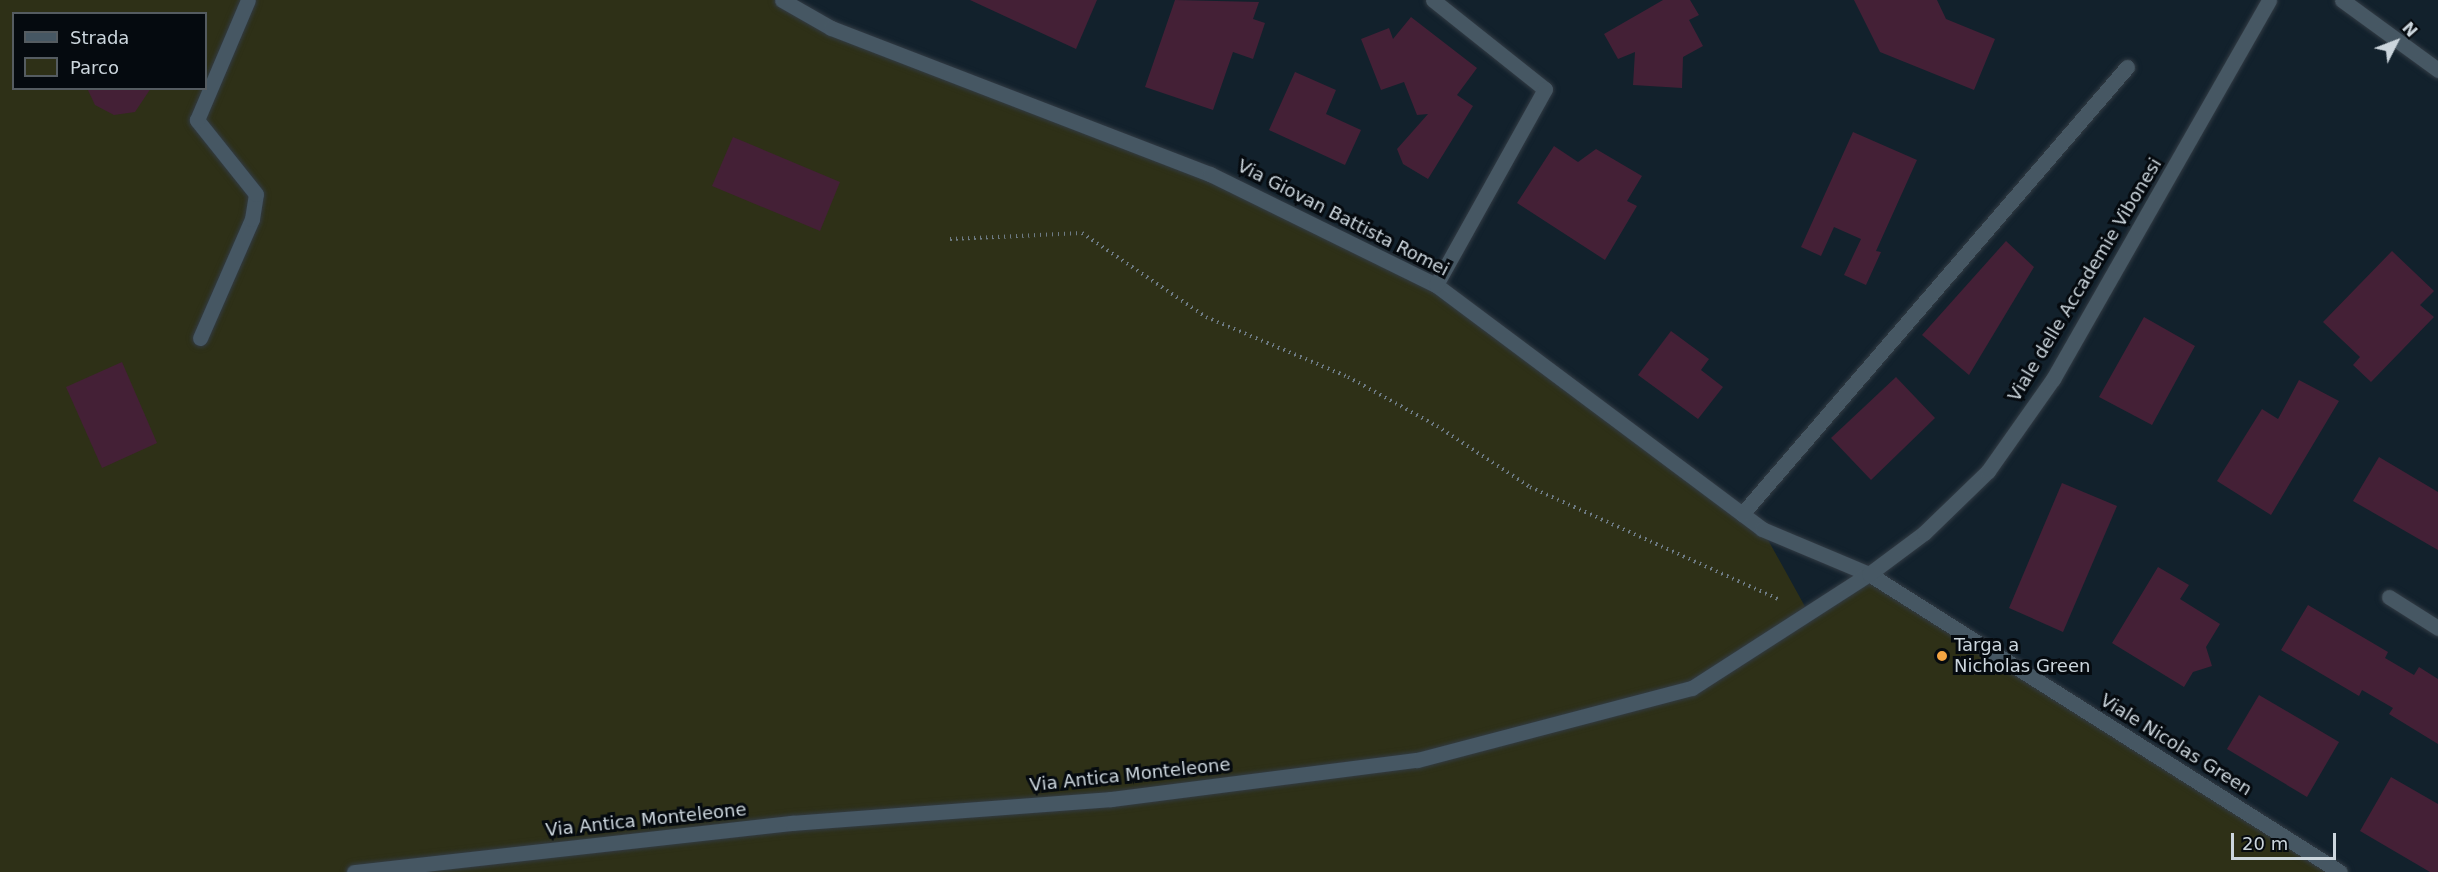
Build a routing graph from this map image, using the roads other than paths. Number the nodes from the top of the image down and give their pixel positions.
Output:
1 (248, 0) edge
2 (782, 0) edge
3 (1433, 0) edge
4 (2269, 0) edge
5 (2342, 0) edge
6 (2127, 67) dead end
7 (2438, 70) edge
8 (1436, 285) junction
9 (200, 338) dead end
10 (1742, 514) junction
11 (1869, 574) junction
12 (2389, 597) dead end
13 (2438, 628) edge
14 (354, 872) edge
15 (2340, 872) edge

1 - 9 street
2 - 8 street, Via Giovan Battista Romei
3 - 8 street
4 - 11 street, Viale delle Accademie Vibonesi
5 - 7 street
6 - 10 street
8 - 10 street, Via Giovan Battista Romei
10 - 11 street, Via Giovan Battista Romei
11 - 14 street, Via Antica Monteleone
11 - 15 street, Viale Nicolas Green
12 - 13 street

